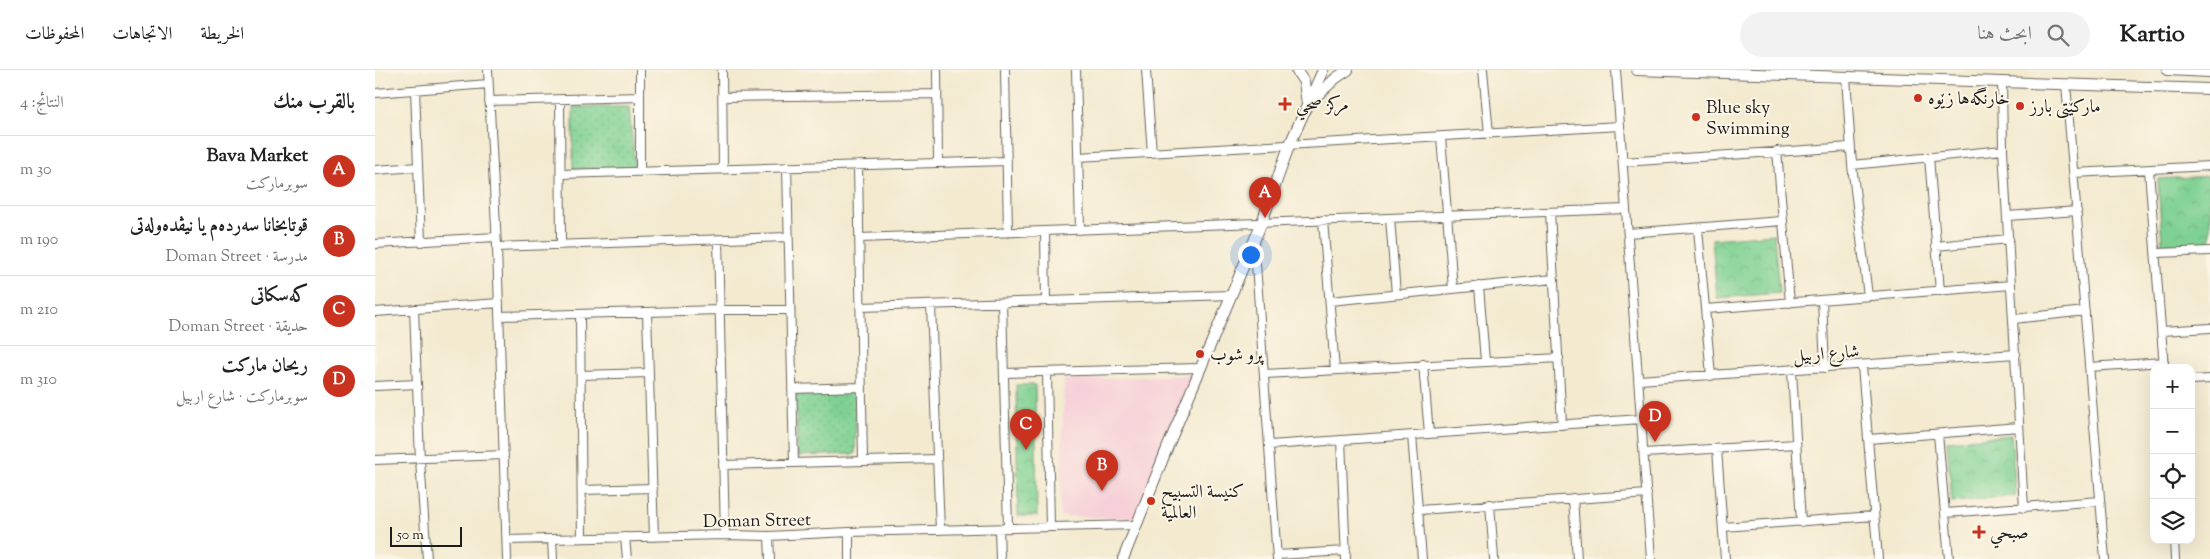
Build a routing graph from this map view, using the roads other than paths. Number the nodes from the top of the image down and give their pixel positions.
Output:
1 (487, 70) edge
2 (640, 70) edge
3 (722, 70) edge
4 (937, 70) edge
5 (1005, 70) edge
6 (1076, 70) edge
7 (1146, 70) edge
8 (1296, 70) edge
9 (1323, 70) edge
10 (1349, 70) edge
11 (1483, 70) edge
12 (1616, 70) edge
13 (1637, 70) edge
14 (2167, 70) edge
15 (2210, 72) edge
16 (1847, 77) junction
17 (2002, 81) junction
18 (488, 84) junction
19 (2066, 84) junction
20 (2210, 89) edge
21 (415, 90) junction
22 (375, 93) edge
23 (937, 94) junction
24 (723, 97) junction
25 (640, 98) junction
26 (560, 100) junction
27 (489, 101) junction
28 (1307, 105) junction
29 (1620, 126) junction
30 (1489, 134) junction
31 (1441, 137) junction
32 (1289, 146) junction
33 (1850, 147) junction
34 (2003, 150) junction
35 (1777, 151) junction
36 (1152, 153) junction
37 (1078, 157) junction
38 (1929, 157) junction
39 (1007, 161) junction
40 (1623, 162) junction
41 (938, 163) junction
42 (858, 165) junction
43 (1852, 165) junction
44 (2210, 166) edge
45 (418, 167) junction
46 (787, 167) junction
47 (723, 169) junction
48 (375, 170) edge
49 (2149, 170) junction
50 (640, 171) junction
51 (2073, 173) junction
52 (561, 174) junction
53 (1626, 208) junction
54 (2077, 211) junction
55 (1551, 212) junction
56 (1448, 216) junction
57 (2007, 216) junction
58 (1390, 218) junction
59 (1323, 220) junction
60 (1782, 221) junction
61 (1262, 222) junction
62 (1698, 229) junction
63 (1080, 230) junction
64 (1045, 232) junction
65 (1009, 233) junction
66 (1628, 233) junction
67 (496, 237) junction
68 (788, 237) junction
69 (860, 238) junction
70 (2009, 239) junction
71 (718, 240) junction
72 (421, 242) junction
73 (375, 244) edge
74 (561, 245) junction
75 (1936, 246) junction
76 (497, 247) junction
77 (1251, 248) junction
78 (2210, 251) edge
79 (2156, 253) junction
80 (1554, 279) junction
81 (2011, 285) junction
82 (1479, 286) junction
83 (1453, 289) junction
84 (1939, 291) junction
85 (1396, 294) junction
86 (1231, 296) junction
87 (1868, 296) junction
88 (1822, 300) junction
89 (1046, 301) junction
90 (1330, 301) junction
91 (1002, 303) junction
92 (1790, 303) junction
93 (499, 304) junction
94 (931, 305) junction
95 (861, 307) junction
96 (414, 309) junction
97 (1705, 309) junction
98 (719, 310) junction
99 (790, 310) junction
100 (2085, 311) junction
101 (375, 312) edge
102 (647, 312) junction
103 (580, 314) junction
104 (499, 316) junction
105 (2014, 319) junction
106 (2210, 328) edge
107 (2162, 331) junction
108 (2016, 354) junction
109 (1559, 358) junction
110 (1485, 361) junction
111 (1423, 364) junction
112 (2164, 364) edge
113 (2150, 365) edge
114 (1862, 366) junction
115 (2089, 367) junction
116 (1200, 368) junction
117 (1825, 368) junction
118 (1335, 370) junction
119 (1791, 371) junction
120 (1047, 372) junction
121 (649, 373) junction
122 (1004, 373) junction
123 (581, 374) junction
124 (1265, 374) junction
125 (1711, 376) junction
126 (2210, 379) edge
127 (1639, 380) junction
128 (2195, 380) edge
129 (417, 384) junction
130 (375, 386) edge
131 (862, 388) junction
132 (792, 389) junction
133 (1641, 419) junction
134 (1562, 425) junction
135 (2019, 427) junction
136 (1429, 434) junction
137 (1938, 434) junction
138 (1412, 435) junction
139 (1869, 439) junction
140 (1341, 440) junction
141 (1796, 444) junction
142 (1270, 445) junction
143 (1717, 449) junction
144 (1644, 453) junction
145 (504, 455) junction
146 (937, 459) junction
147 (375, 460) edge
148 (420, 460) junction
149 (863, 461) junction
150 (794, 463) junction
151 (723, 465) junction
152 (653, 488) junction
153 (582, 490) junction
154 (1647, 494) junction
155 (1573, 498) junction
156 (2100, 501) junction
157 (1490, 504) junction
158 (2024, 508) junction
159 (1419, 510) junction
160 (1946, 513) junction
161 (1874, 516) junction
162 (1801, 522) junction
163 (1137, 526) junction
164 (1050, 527) junction
165 (1723, 527) junction
166 (1008, 528) junction
167 (999, 529) junction
168 (940, 530) junction
169 (849, 532) junction
170 (725, 535) junction
171 (769, 536) junction
172 (654, 537) junction
173 (582, 538) junction
174 (625, 538) junction
175 (552, 539) junction
176 (507, 540) junction
177 (2174, 544) edge
178 (1346, 555) edge
179 (1277, 557) edge
180 (427, 559) edge
181 (507, 559) edge
182 (553, 559) edge
183 (627, 559) edge
184 (770, 559) edge
185 (849, 559) edge
186 (1000, 559) edge
187 (1123, 559) edge
188 (1422, 559) edge
189 (1494, 559) edge
190 (1577, 559) edge
191 (1651, 559) edge
192 (1725, 559) edge
193 (1878, 559) edge
194 (1949, 559) edge
195 (2105, 559) edge
196 (2175, 559) edge

1 - 18 street
2 - 25 street
3 - 24 street
4 - 23 street
5 - 39 street
6 - 37 street
7 - 36 street
8 - 28 street
9 - 28 street
10 - 28 street
11 - 30 street
12 - 29 street
13 - 16 street
14 - 15 street
16 - 17 street
16 - 33 street
17 - 19 street
17 - 34 street
18 - 21 street
18 - 27 street
19 - 20 street
19 - 51 street
21 - 22 street
21 - 45 street
23 - 24 street
23 - 41 street
24 - 47 street
25 - 26 street
25 - 50 street
26 - 27 street
26 - 52 street
27 - 67 street
28 - 32 street
29 - 30 street
29 - 40 street
30 - 31 street
31 - 32 street
31 - 56 street
32 - 36 street
32 - 61 street
33 - 35 street
33 - 43 street
34 - 38 street
34 - 57 street
35 - 40 street
35 - 60 street
36 - 37 street
37 - 63 street
38 - 43 street
38 - 75 street
39 - 41 street
39 - 65 street
40 - 53 street
41 - 42 street
42 - 46 street
42 - 69 street
43 - 87 street
44 - 49 street
45 - 48 street
45 - 72 street
46 - 47 street
46 - 68 street
47 - 50 street
49 - 51 street
49 - 79 street
50 - 52 street
51 - 54 street
52 - 74 street
53 - 55 street
53 - 66 street
54 - 57 street
54 - 100 street
55 - 56 street
55 - 80 street
56 - 58 street
56 - 83 street
57 - 70 street
58 - 59 street
58 - 85 street
59 - 61 street
59 - 90 street
60 - 62 street
60 - 92 street
61 - 63 street
61 - 77 street
62 - 66 street
62 - 97 street
63 - 64 street
64 - 65 street
64 - 89 street
65 - 69 street
66 - 127 street
67 - 72 street
67 - 76 street
68 - 71 street
68 - 99 street
69 - 95 street
70 - 75 street
70 - 81 street
71 - 74 street
71 - 98 street
72 - 73 street
74 - 76 street
75 - 84 street
76 - 93 street
77 - 86 street
77 - 124 street
78 - 79 street
79 - 107 street
80 - 82 street
80 - 109 street
81 - 84 street
81 - 105 street
82 - 83 street
82 - 110 street
83 - 85 street
84 - 87 street
85 - 90 street
86 - 89 street
86 - 116 street
87 - 88 street
88 - 92 street
88 - 117 street
89 - 91 street
90 - 118 street
91 - 94 street
91 - 122 street
92 - 97 street
93 - 96 street
93 - 104 street
94 - 95 street
94 - 146 street
95 - 131 street
96 - 101 street
96 - 129 street
97 - 125 street
98 - 99 street
98 - 102 street
98 - 151 street
99 - 132 street
100 - 105 street
100 - 115 street
102 - 103 street
102 - 121 street
103 - 104 street
103 - 123 street
104 - 145 street
105 - 108 street
106 - 107 street
107 - 112 street
108 - 114 street, شارع اربيل
108 - 135 street
109 - 110 street
109 - 134 street
110 - 111 street
111 - 118 street
111 - 136 street
113 - 115 street
114 - 117 street, شارع اربيل
114 - 139 street
115 - 156 street
116 - 120 street
116 - 163 street
117 - 119 street, شارع اربيل
118 - 124 street
119 - 125 street, شارع اربيل
119 - 141 street
120 - 122 street
120 - 164 street
121 - 123 street
121 - 152 street
122 - 166 street
123 - 153 street
124 - 142 street
125 - 127 street, شارع اربيل
126 - 128 street
127 - 133 street
129 - 130 street
129 - 148 street
131 - 132 street
131 - 149 street
132 - 150 street
133 - 134 street
133 - 144 street
134 - 136 street
135 - 137 street
135 - 158 street
136 - 138 street
137 - 139 street
137 - 160 street
138 - 140 street
138 - 159 street
139 - 161 street
140 - 142 street
140 - 178 street
141 - 143 street
141 - 162 street
142 - 179 street
143 - 144 street
143 - 165 street
144 - 154 street
145 - 148 street
145 - 176 street
146 - 149 street
146 - 168 street
147 - 148 street
148 - 180 street
149 - 150 street
150 - 151 street
151 - 170 street
152 - 153 street
152 - 172 street
153 - 173 street
154 - 155 street
154 - 191 street
155 - 157 street
155 - 190 street
156 - 158 street
156 - 195 street
157 - 159 street
157 - 189 street
158 - 160 street
159 - 188 street
160 - 194 street
161 - 162 street
161 - 193 street
162 - 165 street
163 - 164 street, Doman Street
163 - 187 street
164 - 166 street, Doman Street
165 - 192 street
166 - 167 street, Doman Street
167 - 168 street, Doman Street
167 - 186 street
168 - 169 street, Doman Street
169 - 171 street, Doman Street
169 - 185 street
170 - 171 street, Doman Street
170 - 172 street, Doman Street
171 - 184 street
172 - 174 street, Doman Street
173 - 174 street, Doman Street
173 - 175 street, Doman Street
174 - 183 street
175 - 176 street, Doman Street
175 - 182 street
176 - 181 street
177 - 196 street
178 - 179 street

